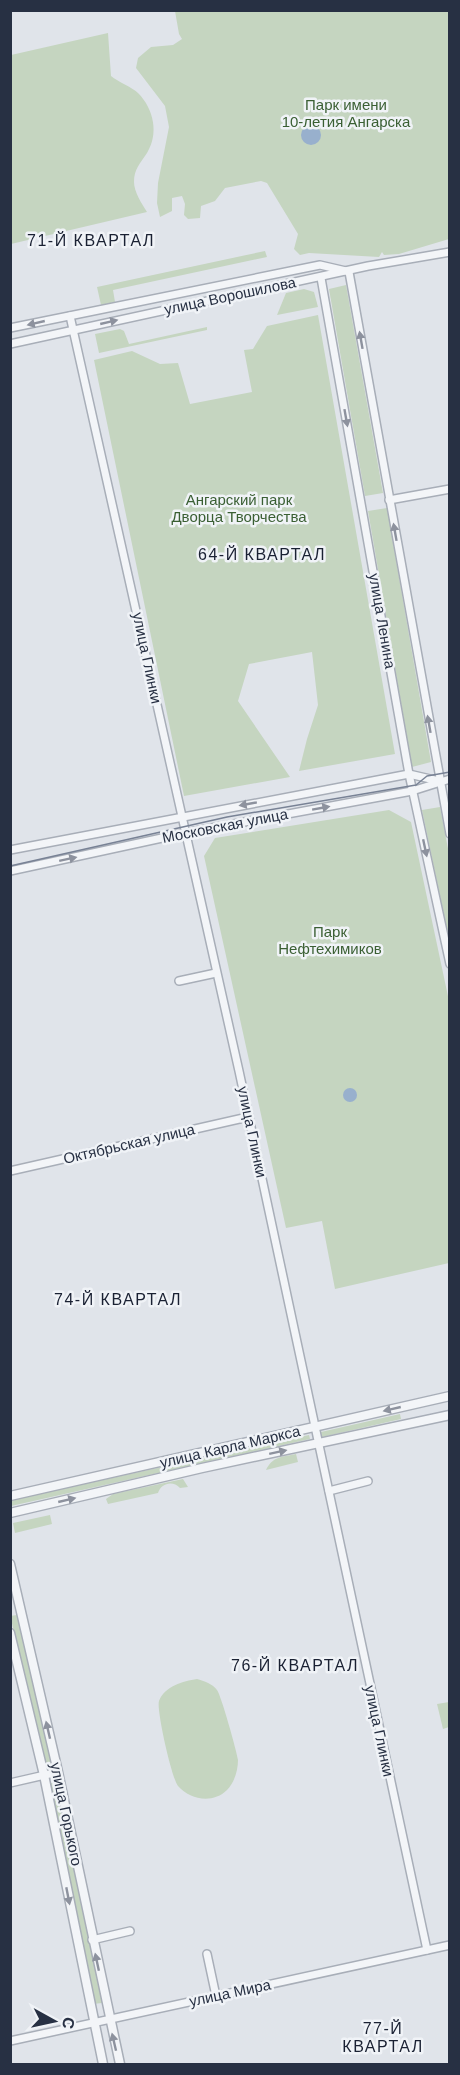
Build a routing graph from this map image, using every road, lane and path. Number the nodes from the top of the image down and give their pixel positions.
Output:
1 (450, 252) edge
2 (349, 272) junction
3 (321, 278) junction
4 (70, 316) junction
5 (10, 328) edge
6 (74, 330) junction
7 (10, 344) edge
8 (450, 489) edge
9 (389, 500) junction
10 (409, 774) junction
11 (450, 779) edge
12 (439, 781) junction
13 (412, 791) junction
14 (182, 816) junction
15 (185, 833) junction
16 (450, 834) edge
17 (10, 850) edge
18 (10, 871) edge
19 (450, 964) edge
20 (216, 974) junction
21 (179, 981) dead end
22 (248, 1117) junction
23 (10, 1171) edge
24 (450, 1396) edge
25 (450, 1415) edge
26 (314, 1427) junction
27 (318, 1444) junction
28 (368, 1481) dead end
29 (329, 1491) junction
30 (10, 1496) edge
31 (10, 1513) edge
32 (10, 1564) edge
33 (14, 1602) edge
34 (10, 1633) edge
35 (58, 1772) junction
36 (44, 1775) junction
37 (10, 1783) edge
38 (130, 1931) dead end
39 (92, 1940) junction
40 (450, 1945) edge
41 (427, 1950) junction
42 (207, 1954) dead end
43 (216, 1996) junction
44 (109, 2019) junction
45 (93, 2023) junction
46 (10, 2041) edge
47 (103, 2064) edge
48 (120, 2064) edge

1 - 2 street, улица Ворошилова
2 - 3 street, улица Ворошилова
2 - 4 street, улица Ворошилова
9 -> 2 street, улица Ленина
6 -> 3 street, улица Ворошилова
3 -> 10 street, улица Ленина
4 -> 5 street, улица Ворошилова
4 - 6 street, улица Глинки
6 - 7 street, улица Ворошилова
6 - 14 street, улица Глинки
8 - 9 street
12 -> 9 street, улица Ленина
10 - 12 street, Московская улица
10 - 13 street, улица Ленина
10 -> 14 street, Московская улица
11 - 12 street, Московская улица
12 - 13 street, Московская улица
12 - 16 street, улица Ленина
15 -> 13 street, Московская улица
13 -> 19 street, улица Ленина
14 - 15 street, улица Глинки
14 - 17 street, Московская улица
18 -> 15 street, Московская улица
15 - 20 street, улица Глинки
20 - 21 street
20 - 22 street, улица Глинки
22 - 23 street, Октябрьская улица
22 - 26 street, улица Глинки
24 -> 26 street, улица Карла Маркса
25 - 27 street, улица Карла Маркса
26 - 27 street, улица Глинки
26 - 30 street, улица Карла Маркса
27 - 29 street, улица Глинки
31 -> 27 street, улица Карла Маркса
28 - 29 street
29 - 41 street, улица Глинки
32 - 33 street, улица Горького
35 -> 33 street, улица Горького
34 - 36 street, улица Горького
35 - 36 street
35 - 39 street, улица Горького
36 - 37 street
36 -> 45 street, улица Горького
38 - 39 street
44 -> 39 street, улица Горького
40 - 41 street, улица Мира
41 - 43 street, улица Мира
42 - 43 street
43 - 44 street, улица Мира
44 - 45 street, улица Мира
48 -> 44 street, улица Горького
45 - 46 street, улица Мира
45 - 47 street, улица Горького

